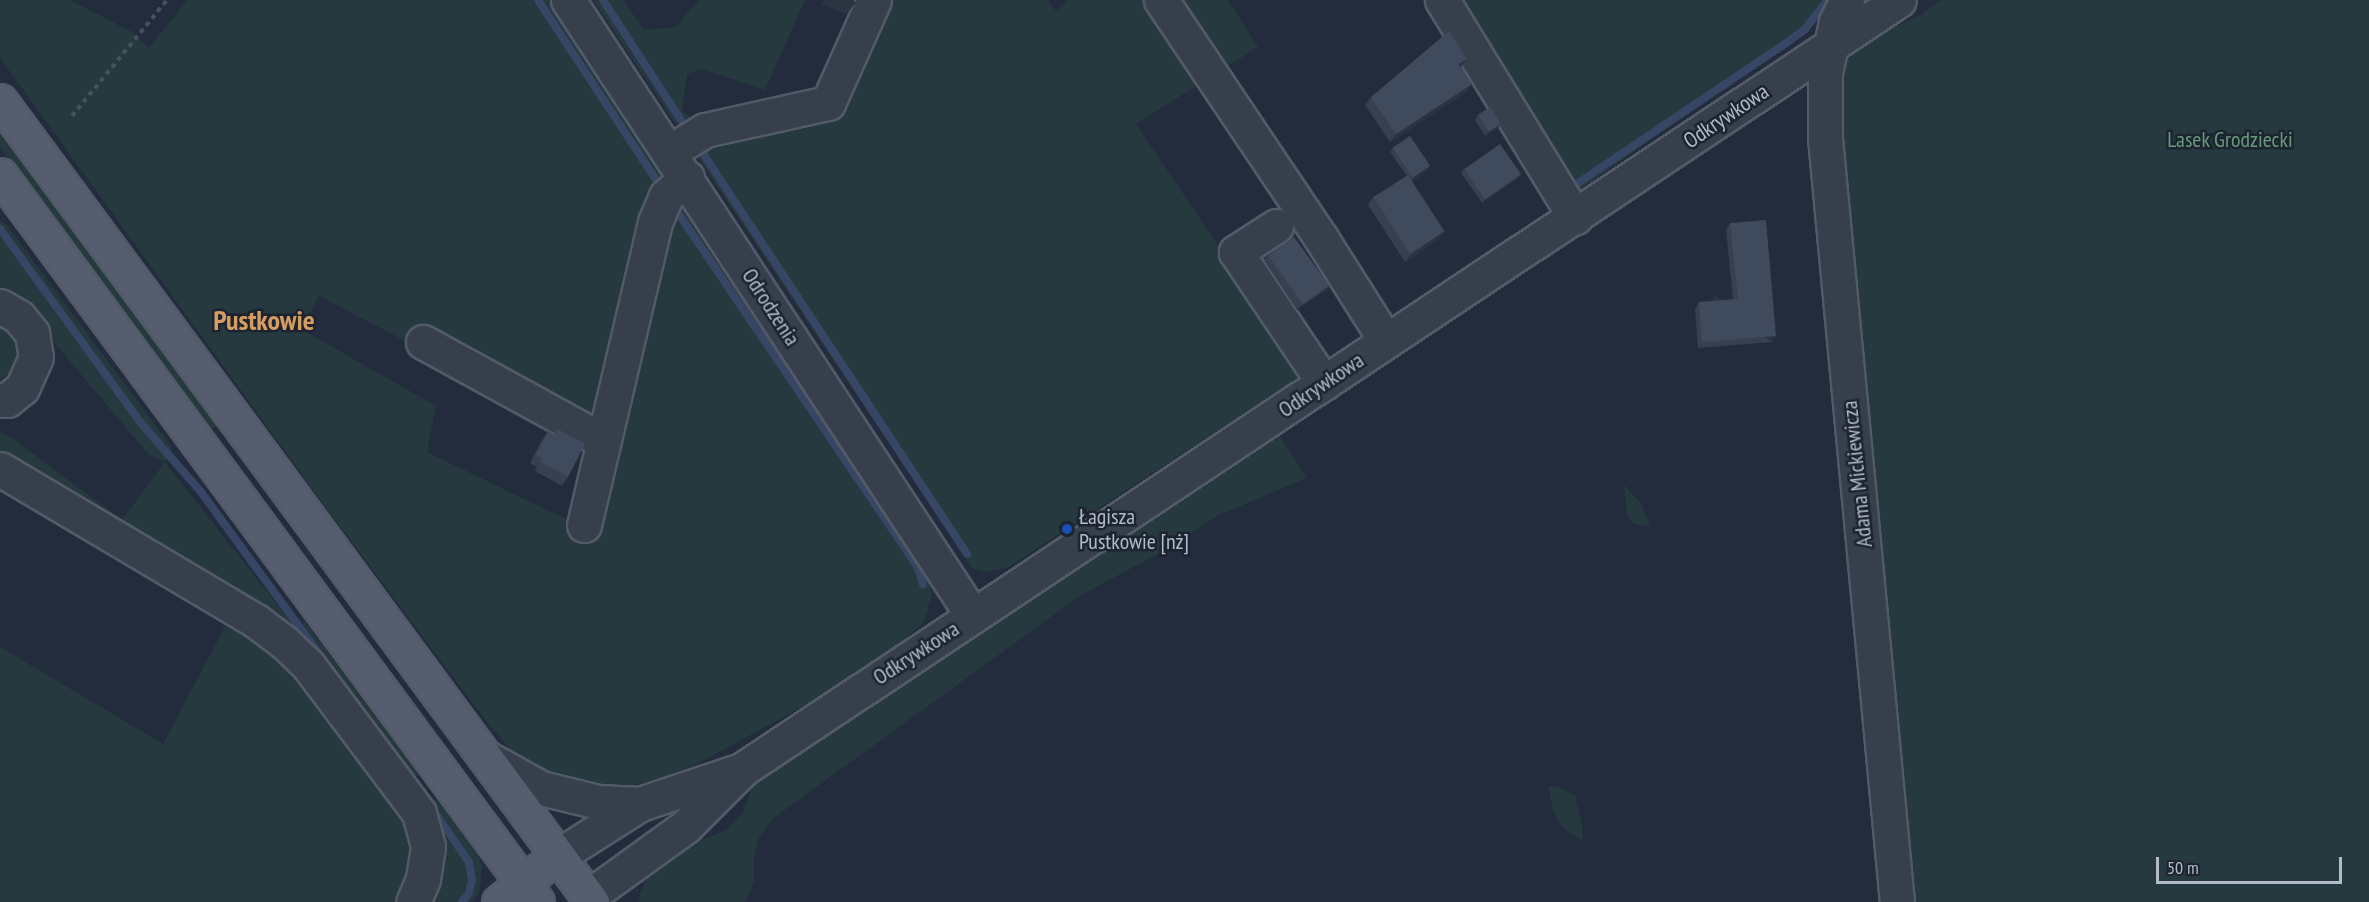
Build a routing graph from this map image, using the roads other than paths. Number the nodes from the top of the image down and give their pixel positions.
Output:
1 (568, 0) edge
2 (874, 0) edge
3 (1161, 0) edge
4 (1442, 0) edge
5 (1846, 0) edge
6 (1899, 0) edge
7 (1830, 47) junction
8 (0, 101) edge
9 (678, 165) junction
10 (0, 175) edge
11 (0, 206) edge
12 (1575, 217) junction
13 (37, 225) junction
14 (1276, 226) dead end
15 (0, 306) edge
16 (423, 342) dead end
17 (1386, 342) junction
18 (1324, 383) junction
19 (0, 400) edge
20 (604, 441) junction
21 (0, 468) edge
22 (584, 525) dead end
23 (973, 616) junction
24 (485, 757) junction
25 (743, 769) junction
26 (640, 804) junction
27 (558, 856) junction
28 (519, 895) edge
29 (587, 900) edge
30 (413, 902) edge
31 (1897, 902) edge

1 - 9 street, Odrodzenia
2 - 9 street
3 - 17 street
4 - 12 street
5 - 7 street, Adama Mickiewicza
6 - 7 street, Odkrywkowa
7 - 12 street, Odkrywkowa
7 - 31 street, Adama Mickiewicza
8 - 24 main road
9 - 20 street
9 - 23 street, Odrodzenia
10 - 13 main road
11 - 13 street
12 - 17 street, Odkrywkowa
13 - 28 main road
14 - 18 street
15 - 19 street
16 - 20 street
17 - 18 street, Odkrywkowa
18 - 23 street, Odkrywkowa
20 - 22 street
21 - 30 street
23 - 25 street, Odkrywkowa
24 - 26 street, Odkrywkowa
24 - 27 main road
25 - 26 street, Odkrywkowa
25 - 29 street, Odkrywkowa
26 - 27 street, Odkrywkowa
27 - 28 main road, Odkrywkowa
27 - 29 main road

